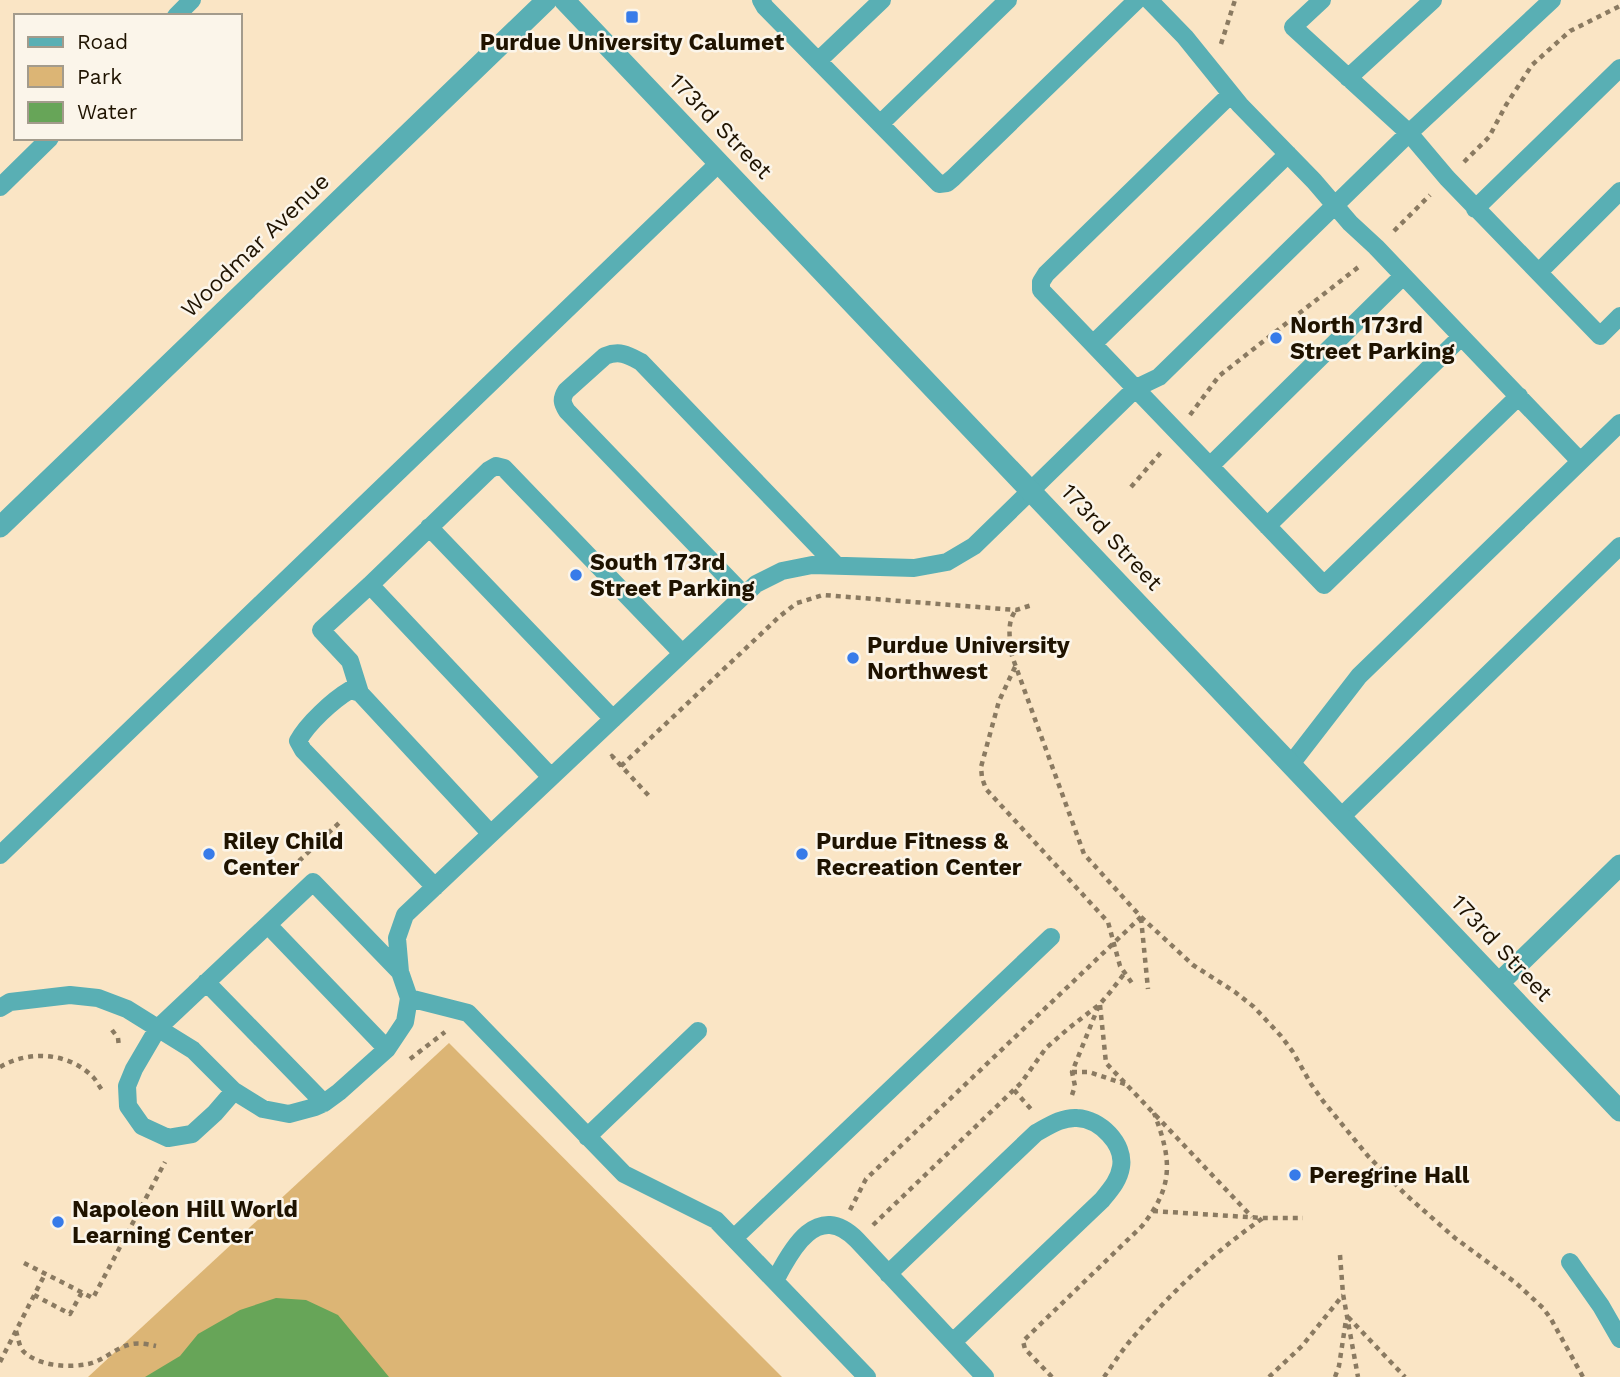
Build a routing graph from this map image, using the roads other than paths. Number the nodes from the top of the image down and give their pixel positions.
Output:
1 (192, 0) edge
2 (547, 0) edge
3 (564, 0) edge
4 (761, 0) edge
5 (882, 0) edge
6 (1008, 0) edge
7 (1137, 0) edge
8 (1149, 0) edge
9 (1322, 0) edge
10 (1433, 0) edge
11 (1552, 0) edge
12 (178, 14) edge
13 (818, 61) junction
14 (1620, 68) edge
15 (1348, 78) junction
16 (1231, 94) junction
17 (880, 124) junction
18 (1409, 133) junction
19 (48, 140) edge
20 (1288, 154) junction
21 (719, 163) junction
22 (0, 187) edge
23 (1620, 191) edge
24 (1336, 205) junction
25 (1475, 209) junction
26 (1539, 272) junction
27 (1403, 276) junction
28 (1620, 316) edge
29 (1461, 337) junction
30 (1093, 344) junction
31 (1136, 388) junction
32 (1519, 396) junction
33 (1620, 423) edge
34 (1580, 461) junction
35 (1210, 466) junction
36 (1031, 489) junction
37 (1267, 526) junction
38 (0, 527) edge
39 (429, 527) junction
40 (1620, 546) edge
41 (837, 566) junction
42 (370, 584) junction
43 (744, 595) junction
44 (682, 653) junction
45 (360, 693) junction
46 (612, 719) junction
47 (1291, 764) junction
48 (551, 777) junction
49 (1341, 817) junction
50 (490, 833) junction
51 (0, 855) edge
52 (1620, 865) edge
53 (435, 887) junction
54 (268, 925) junction
55 (1051, 937) dead end
56 (400, 972) junction
57 (206, 982) junction
58 (1499, 983) junction
59 (409, 998) junction
60 (0, 1007) edge
61 (158, 1028) junction
62 (698, 1031) dead end
63 (387, 1049) junction
64 (234, 1091) junction
65 (324, 1103) junction
66 (1620, 1111) edge
67 (587, 1137) junction
68 (734, 1238) junction
69 (1570, 1262) dead end
70 (888, 1274) junction
71 (775, 1281) junction
72 (1620, 1339) edge
73 (953, 1342) junction
74 (867, 1377) edge
75 (985, 1377) edge

1 - 12 lane
2 - 38 street, Woodmar Avenue
3 - 21 street, 173rd Street
4 - 13 lane
5 - 13 lane
6 - 17 lane
7 - 17 lane
8 - 16 lane
9 - 15 lane
10 - 15 lane
11 - 18 lane
13 - 17 lane
14 - 25 lane
15 - 18 lane
16 - 20 lane
16 - 30 lane
18 - 24 lane
18 - 25 lane
19 - 22 lane
20 - 24 lane
20 - 30 lane
21 - 36 street, 173rd Street
21 - 51 lane
23 - 26 lane
24 - 27 lane
24 - 31 lane
25 - 26 lane
26 - 28 lane
27 - 29 lane
27 - 35 lane
29 - 32 lane
29 - 37 lane
30 - 31 lane
31 - 35 lane
31 - 36 lane
32 - 34 lane
32 - 37 lane
33 - 34 lane
34 - 47 lane
35 - 37 lane
36 - 41 lane
36 - 47 street, 173rd Street
39 - 42 lane
39 - 44 lane
39 - 46 lane
40 - 49 lane
41 - 43 lane
41 - 43 lane
42 - 45 lane
42 - 48 lane
43 - 44 lane
44 - 46 lane
45 - 50 lane
45 - 53 lane
46 - 48 lane
47 - 49 street, 173rd Street
48 - 50 lane
49 - 58 street, 173rd Street
50 - 53 lane
52 - 58 street
53 - 56 lane
54 - 56 lane
54 - 57 lane
54 - 63 lane
55 - 68 lane
56 - 59 lane
57 - 61 lane
57 - 65 lane
58 - 66 street, 173rd Street
59 - 63 lane
59 - 67 lane
60 - 61 lane
61 - 64 lane
61 - 64 lane
62 - 67 lane
63 - 65 lane
64 - 65 lane
67 - 68 lane
68 - 71 lane
69 - 72 lane
70 - 71 lane
70 - 73 lane
70 - 73 lane
71 - 74 lane
73 - 75 lane

